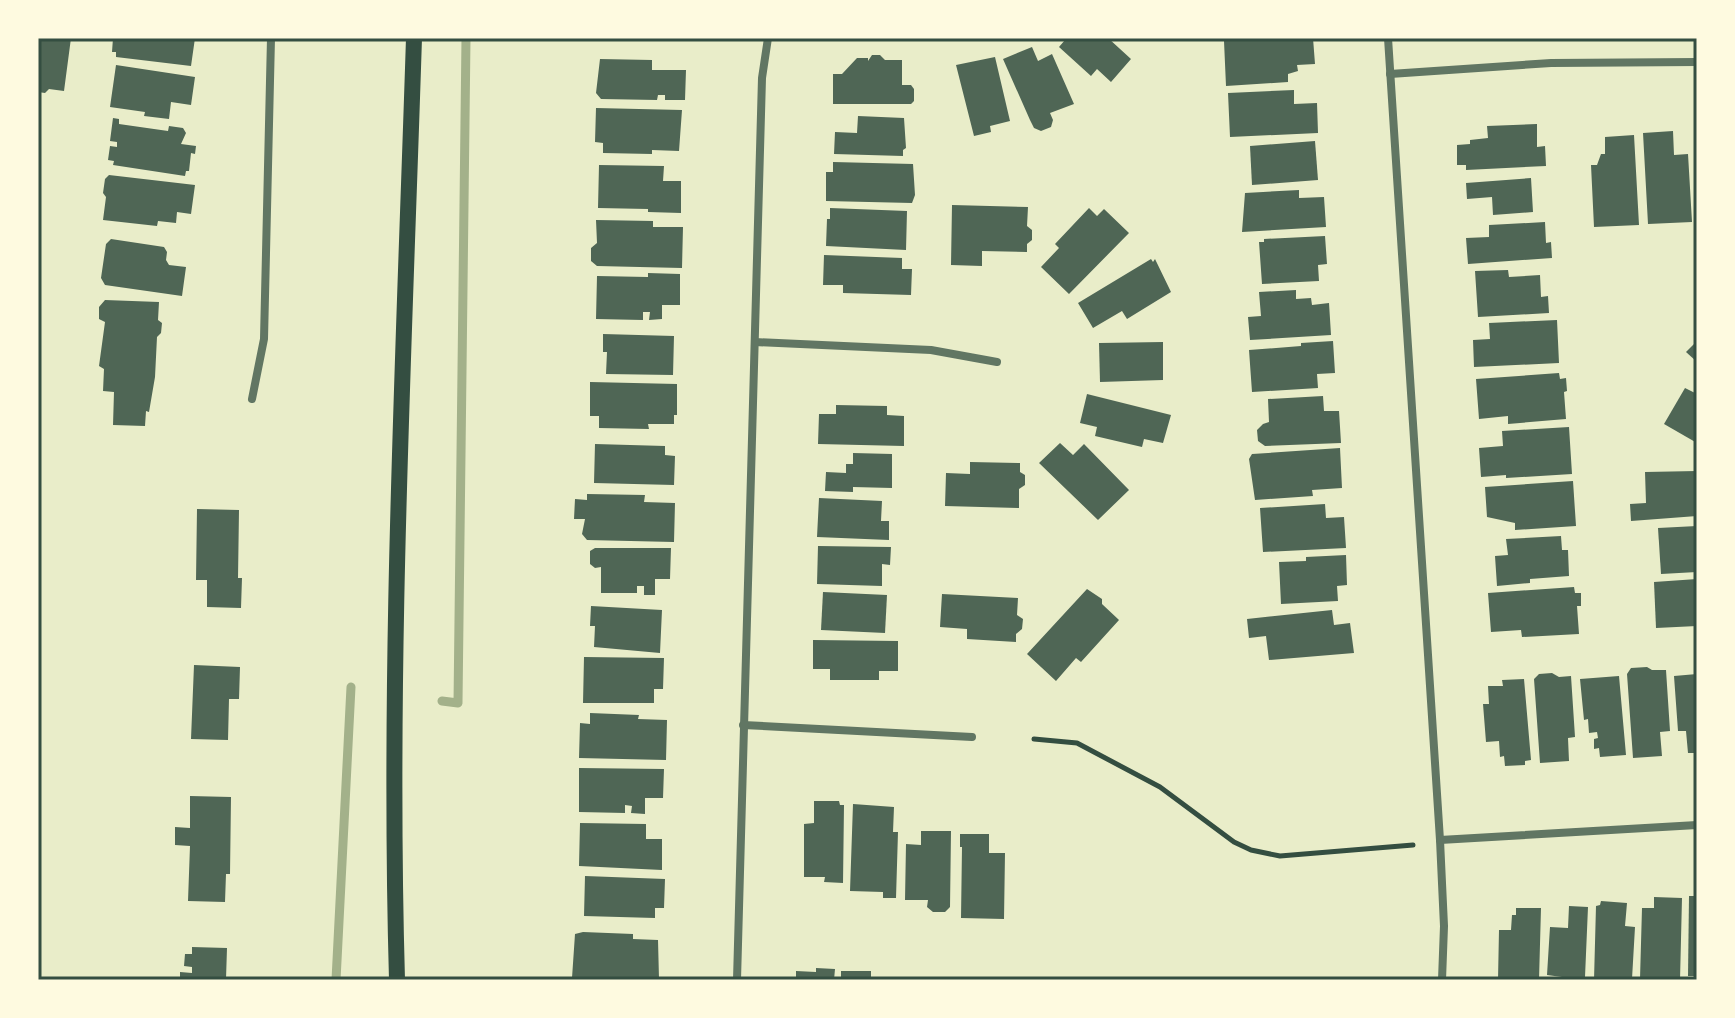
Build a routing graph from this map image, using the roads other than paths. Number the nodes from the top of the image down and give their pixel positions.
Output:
1 (271, 38) edge
2 (414, 38) edge
3 (768, 38) edge
4 (1388, 38) edge
5 (1697, 62) edge
6 (1390, 74) junction
7 (755, 342) junction
8 (997, 362) dead end
9 (252, 399) dead end
10 (743, 725) junction
11 (972, 737) dead end
12 (1697, 825) edge
13 (1440, 840) junction
14 (397, 980) edge
15 (737, 980) edge
16 (1442, 980) edge

1 - 9 street
2 - 14 main road
3 - 7 street
4 - 6 street
5 - 6 street
6 - 13 street
7 - 8 street
7 - 10 street
10 - 11 street
10 - 15 street
12 - 13 street
13 - 16 street

